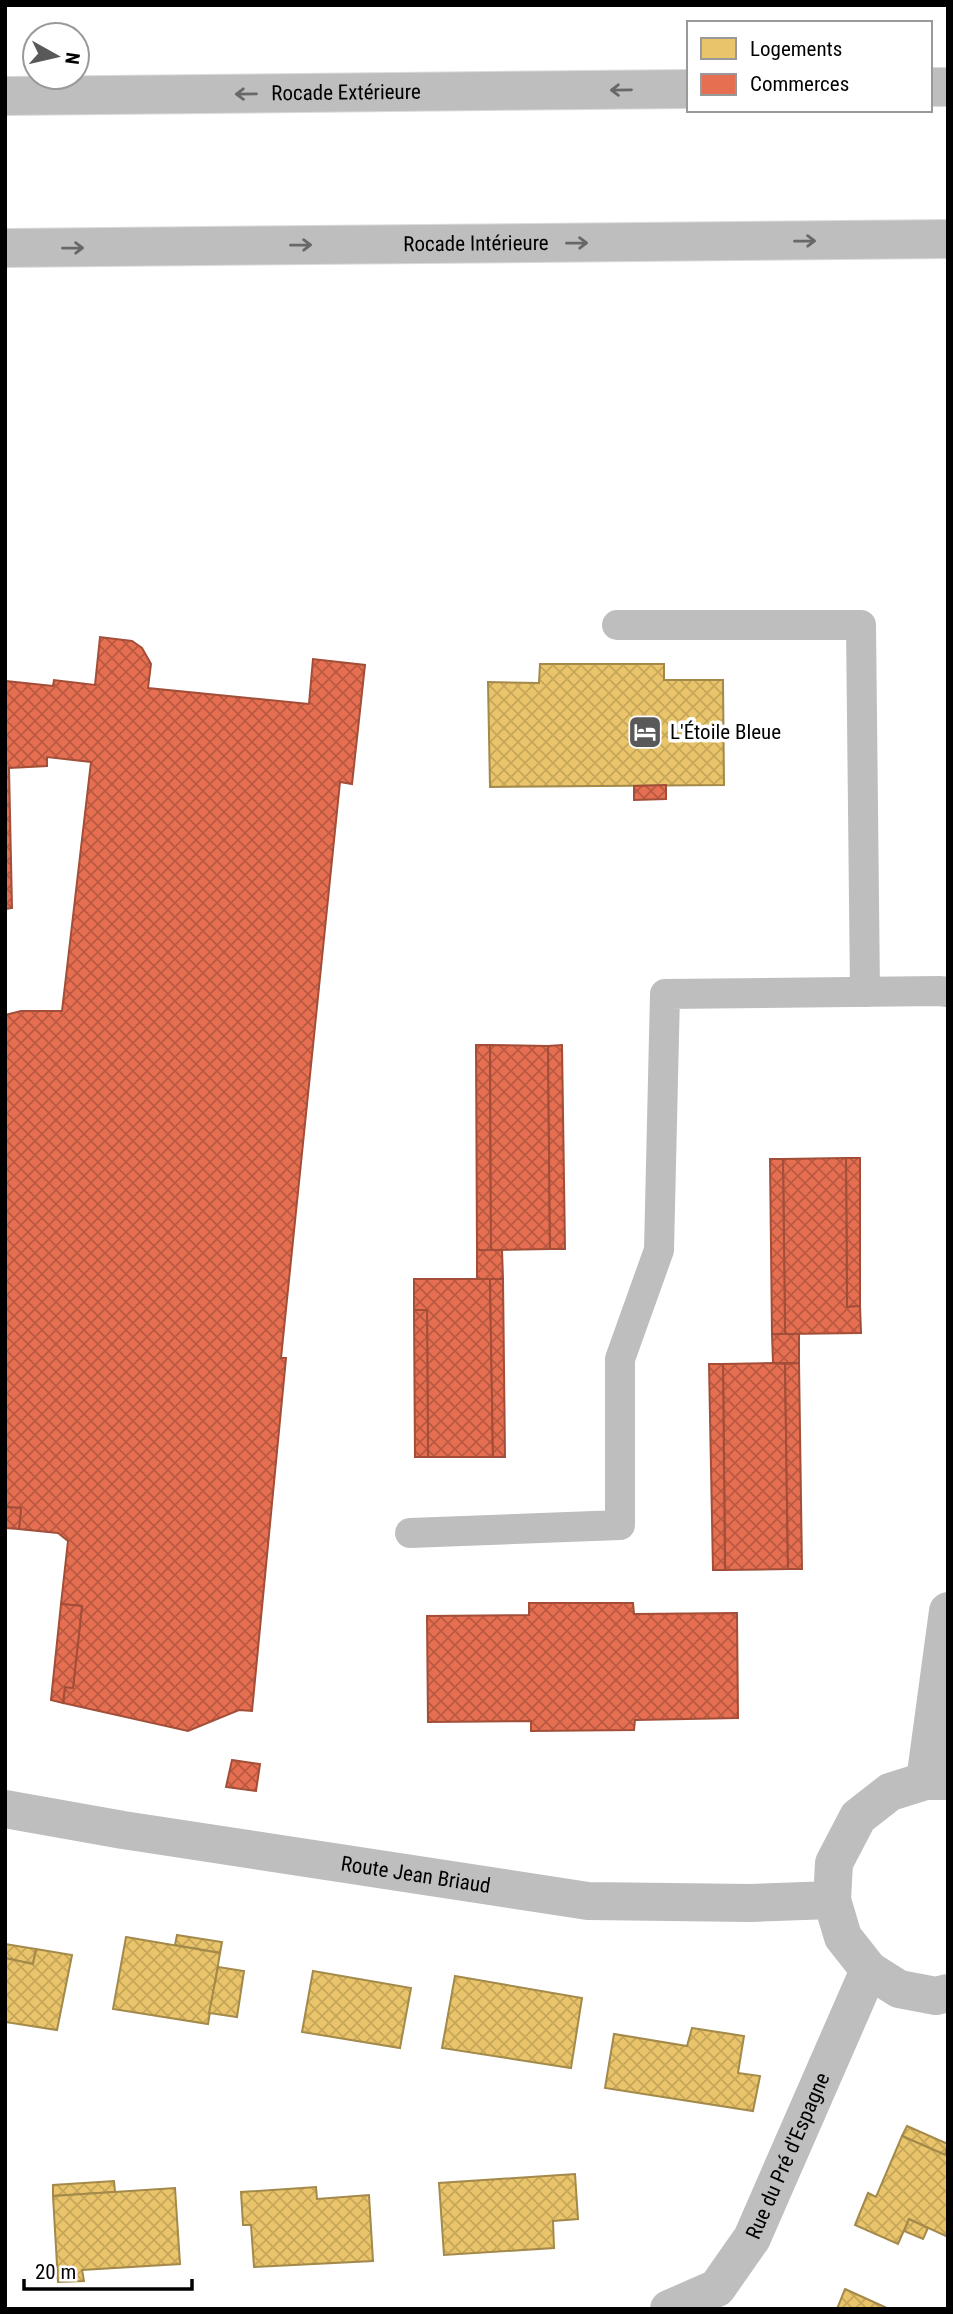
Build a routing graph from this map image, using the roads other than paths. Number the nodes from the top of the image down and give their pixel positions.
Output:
1 (687, 89) edge
2 (5, 96) edge
3 (948, 239) edge
4 (5, 248) edge
5 (617, 625) dead end
6 (865, 992) junction
7 (948, 992) edge
8 (410, 1534) dead end
9 (948, 1611) edge
10 (937, 1781) edge
11 (5, 1809) edge
12 (832, 1900) junction
13 (869, 1970) junction
14 (948, 1993) edge
15 (669, 2309) edge

1 -> 2 main road, Rocade Extérieure
4 -> 3 main road, Rocade Intérieure
5 - 6 lane
6 - 7 lane
6 - 8 lane
9 - 10 main road
10 - 12 main road
11 - 12 main road, Route Jean Briaud
12 - 13 main road
13 - 14 main road
13 - 15 main road, Rue du Pré d'Espagne

